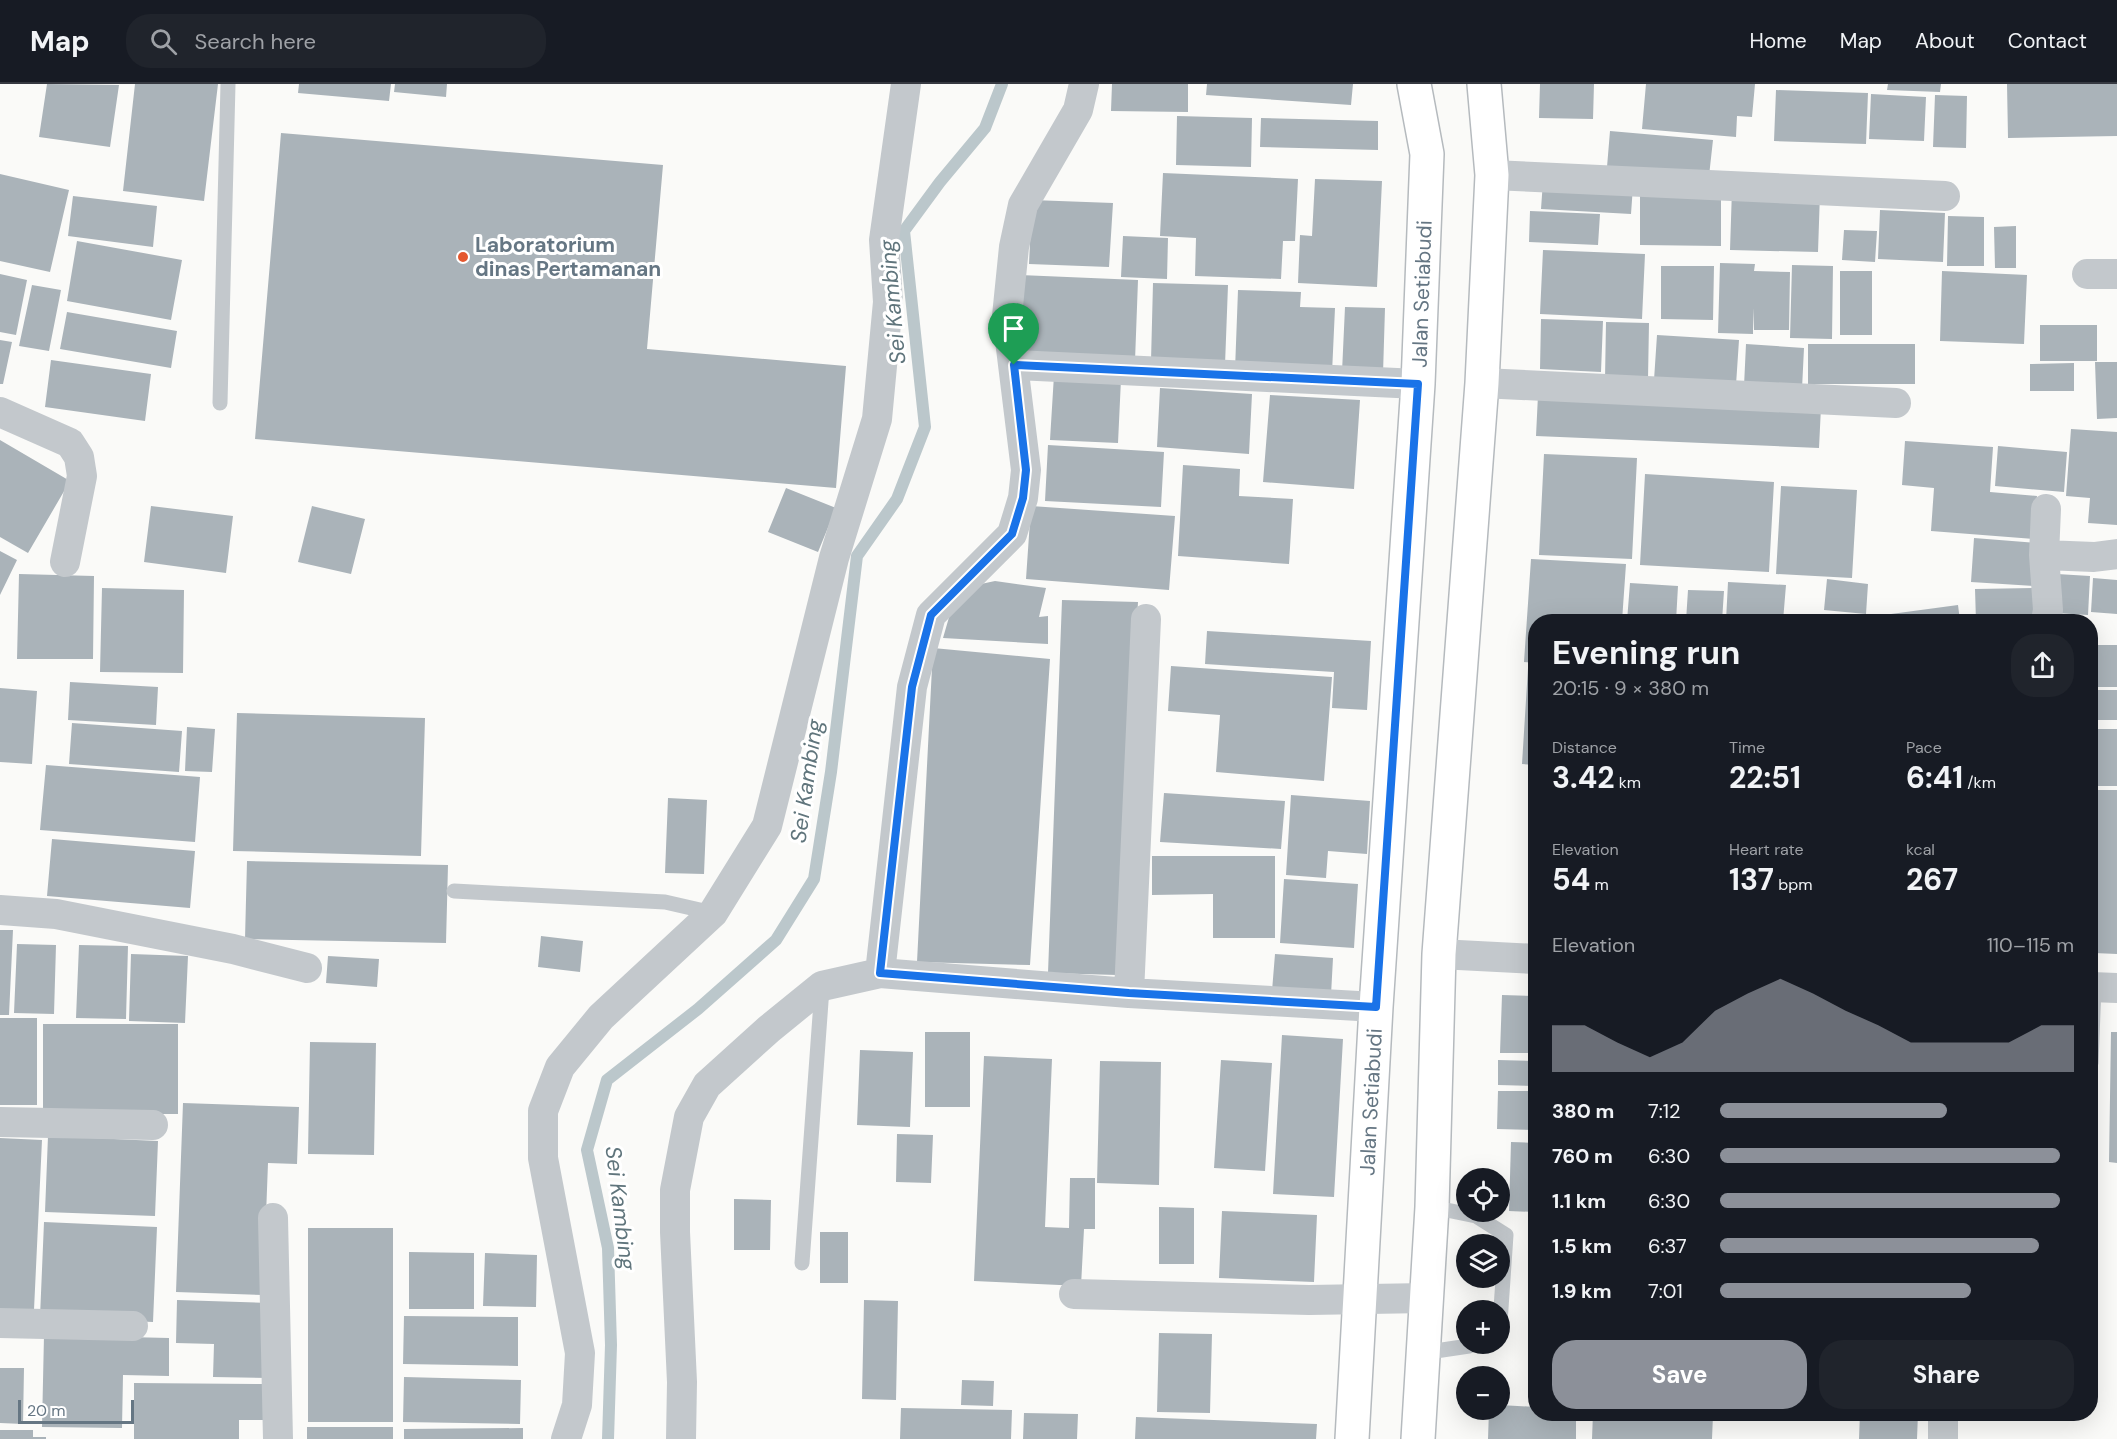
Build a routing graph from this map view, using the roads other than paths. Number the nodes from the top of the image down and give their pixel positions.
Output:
1 (228, 84) edge
2 (906, 84) edge
3 (1084, 84) edge
4 (1414, 84) edge
5 (1484, 84) edge
6 (1492, 175) junction
7 (1945, 196) dead end
8 (2087, 274) dead end
9 (2117, 274) edge
10 (1014, 365) junction
11 (1482, 383) junction
12 (1418, 384) junction
13 (220, 403) dead end
14 (1896, 403) dead end
15 (0, 412) edge
16 (2046, 509) dead end
17 (2117, 554) edge
18 (2044, 555) junction
19 (65, 562) dead end
20 (2047, 614) edge
21 (1146, 619) dead end
22 (454, 891) dead end
23 (0, 910) edge
24 (713, 913) junction
25 (1439, 954) junction
26 (1528, 959) edge
27 (307, 968) dead end
28 (880, 973) junction
29 (822, 986) junction
30 (2101, 987) edge
31 (1129, 993) junction
32 (1376, 1007) junction
33 (2098, 1010) edge
34 (0, 1122) edge
35 (153, 1125) dead end
36 (1432, 1207) junction
37 (273, 1218) dead end
38 (802, 1263) dead end
39 (1074, 1294) dead end
40 (1427, 1298) junction
41 (1502, 1300) edge
42 (1360, 1301) junction
43 (0, 1323) edge
44 (133, 1326) dead end
45 (1456, 1347) edge
46 (1422, 1353) junction
47 (1943, 1421) edge
48 (278, 1439) edge
49 (566, 1439) edge
50 (681, 1439) edge
51 (1352, 1439) edge
52 (1418, 1439) edge
53 (1943, 1439) edge

1 - 13 lane
2 - 24 street
3 - 10 street
4 - 12 main road, Jalan Setiabudi
5 - 6 main road
6 - 7 street
6 - 11 main road
8 - 9 street
10 - 12 street
10 - 28 street
11 - 14 street
11 - 25 main road
12 - 32 main road, Jalan Setiabudi
15 - 19 street
16 - 18 street
17 - 18 street
18 - 20 street
21 - 31 street
22 - 24 lane
23 - 27 street
24 - 49 street
25 - 26 street
25 - 36 main road
28 - 29 street
28 - 31 street
29 - 38 lane
29 - 50 street
30 - 33 lane
31 - 32 street
32 - 42 main road, Jalan Setiabudi
34 - 35 street
36 - 40 main road
36 - 41 lane
37 - 48 street
39 - 42 street
40 - 42 street
40 - 46 main road
42 - 51 main road, Jalan Setiabudi
43 - 44 street
45 - 46 lane
46 - 52 main road
47 - 53 street

